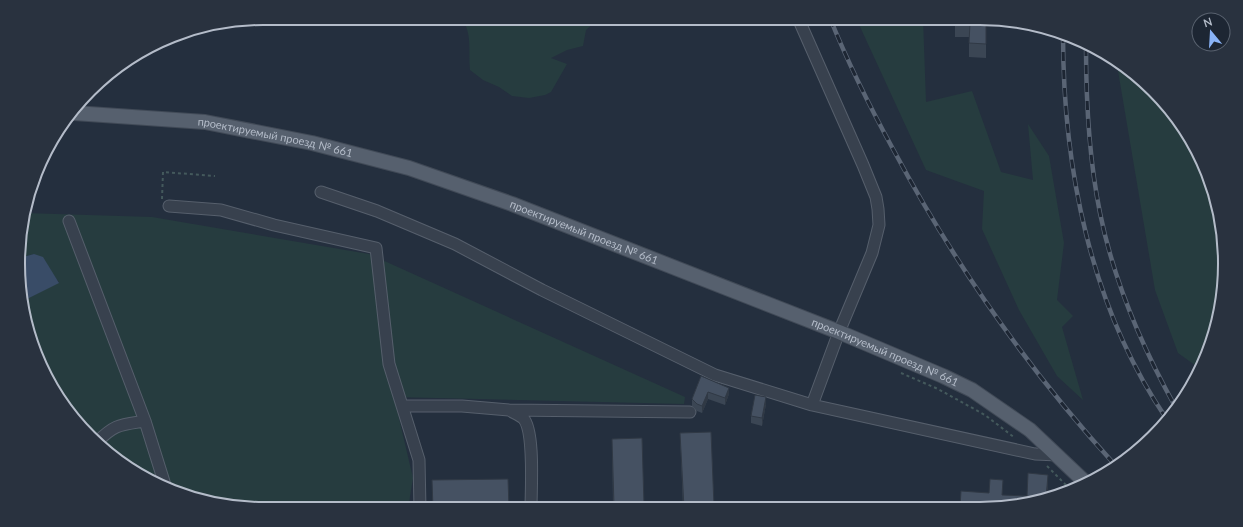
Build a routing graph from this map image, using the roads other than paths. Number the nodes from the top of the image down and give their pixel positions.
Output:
1 (801, 25) edge
2 (78, 113) edge
3 (321, 192) dead end
4 (169, 206) road end
5 (69, 221) dead end
6 (839, 332) junction
7 (812, 405) junction
8 (402, 406) junction
9 (509, 410) junction
10 (690, 412) dead end
11 (144, 421) junction
12 (101, 438) edge
13 (1058, 455) junction
14 (1082, 479) edge
15 (163, 480) edge
16 (420, 502) edge
17 (531, 502) edge

1 - 6 street
2 - 6 main road, проектируемый проезд № 661
3 - 7 street
4 - 8 street
5 - 11 street
6 - 7 street
6 - 13 main road, проектируемый проезд № 661
7 - 13 street
8 - 9 street
8 - 16 street
9 - 10 street
9 - 17 street
11 - 12 street
11 - 15 street
13 - 14 main road, проектируемый проезд № 661

